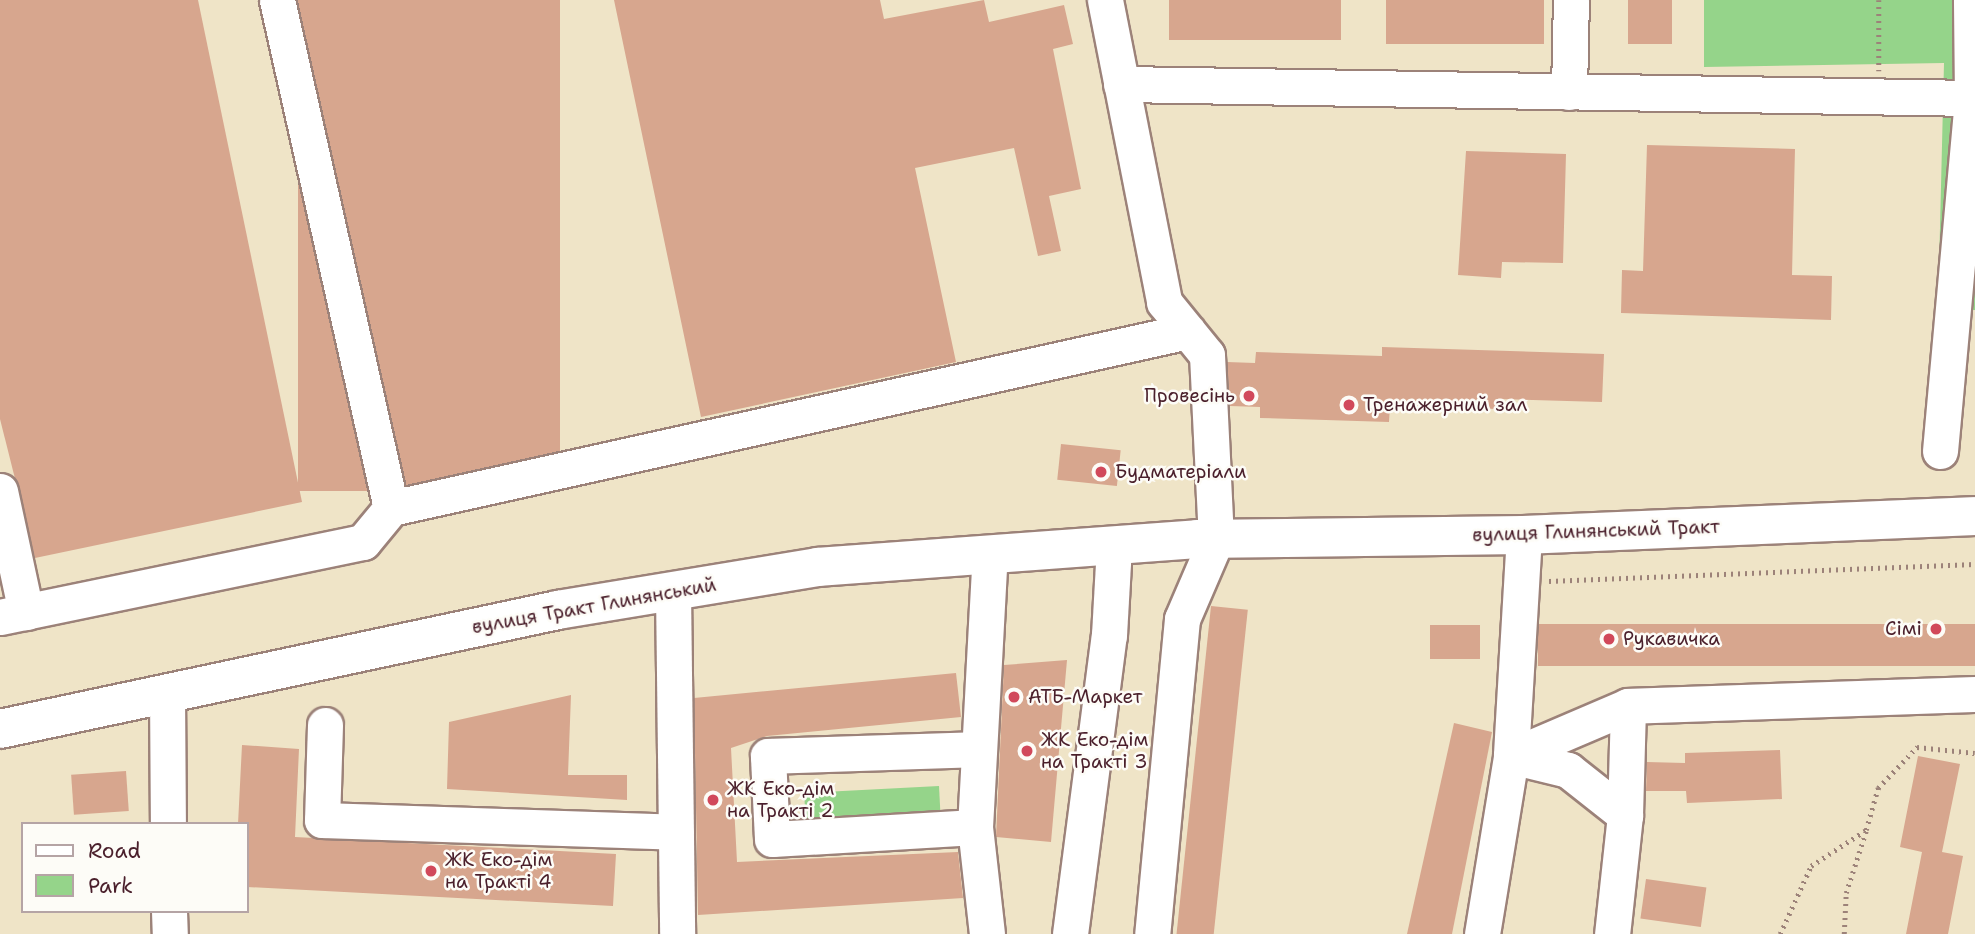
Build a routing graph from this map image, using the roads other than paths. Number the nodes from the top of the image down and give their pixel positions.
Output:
1 (277, 0) edge
2 (1105, 0) edge
3 (1571, 0) edge
4 (1971, 0) edge
5 (1121, 84) junction
6 (1569, 92) junction
7 (1974, 98) edge
8 (1188, 331) junction
9 (1963, 359) edge
10 (1940, 451) dead end
11 (0, 491) edge
12 (391, 508) junction
13 (1975, 516) edge
14 (1524, 535) junction
15 (1206, 539) junction
16 (1114, 545) junction
17 (990, 554) junction
18 (673, 591) junction
19 (13, 614) edge
20 (167, 692) junction
21 (1975, 694) edge
22 (1628, 706) junction
23 (325, 725) dead end
24 (0, 729) edge
25 (979, 749) junction
26 (1511, 756) junction
27 (1625, 816) junction
28 (168, 822) edge
29 (975, 827) junction
30 (676, 832) junction
31 (169, 913) edge
32 (170, 934) edge
33 (677, 934) edge
34 (987, 934) edge
35 (1070, 934) edge
36 (1152, 934) edge
37 (1482, 934) edge
38 (1612, 934) edge

1 - 12 street
2 - 5 street
3 - 6 street
4 - 7 street
5 - 6 street
5 - 8 street
6 - 7 street
7 - 9 street
8 - 12 street
8 - 15 street
9 - 10 street
11 - 19 street
12 - 19 street
13 - 14 main road, вулиця Глинянський Тракт
14 - 15 main road, вулиця Глинянський Тракт
14 - 26 street
15 - 16 main road, вулиця Тракт Глинянський
15 - 36 street
16 - 17 main road, вулиця Тракт Глинянський
16 - 35 street
17 - 18 main road, вулиця Тракт Глинянський
17 - 25 street
18 - 20 main road, вулиця Тракт Глинянський
18 - 30 street
20 - 24 main road, вулиця Тракт Глинянський
20 - 28 street
21 - 22 street
22 - 26 street
22 - 27 street
23 - 30 street
25 - 29 street
25 - 29 street
26 - 27 street
26 - 37 street
27 - 38 street
29 - 34 street
30 - 33 street
31 - 32 street

